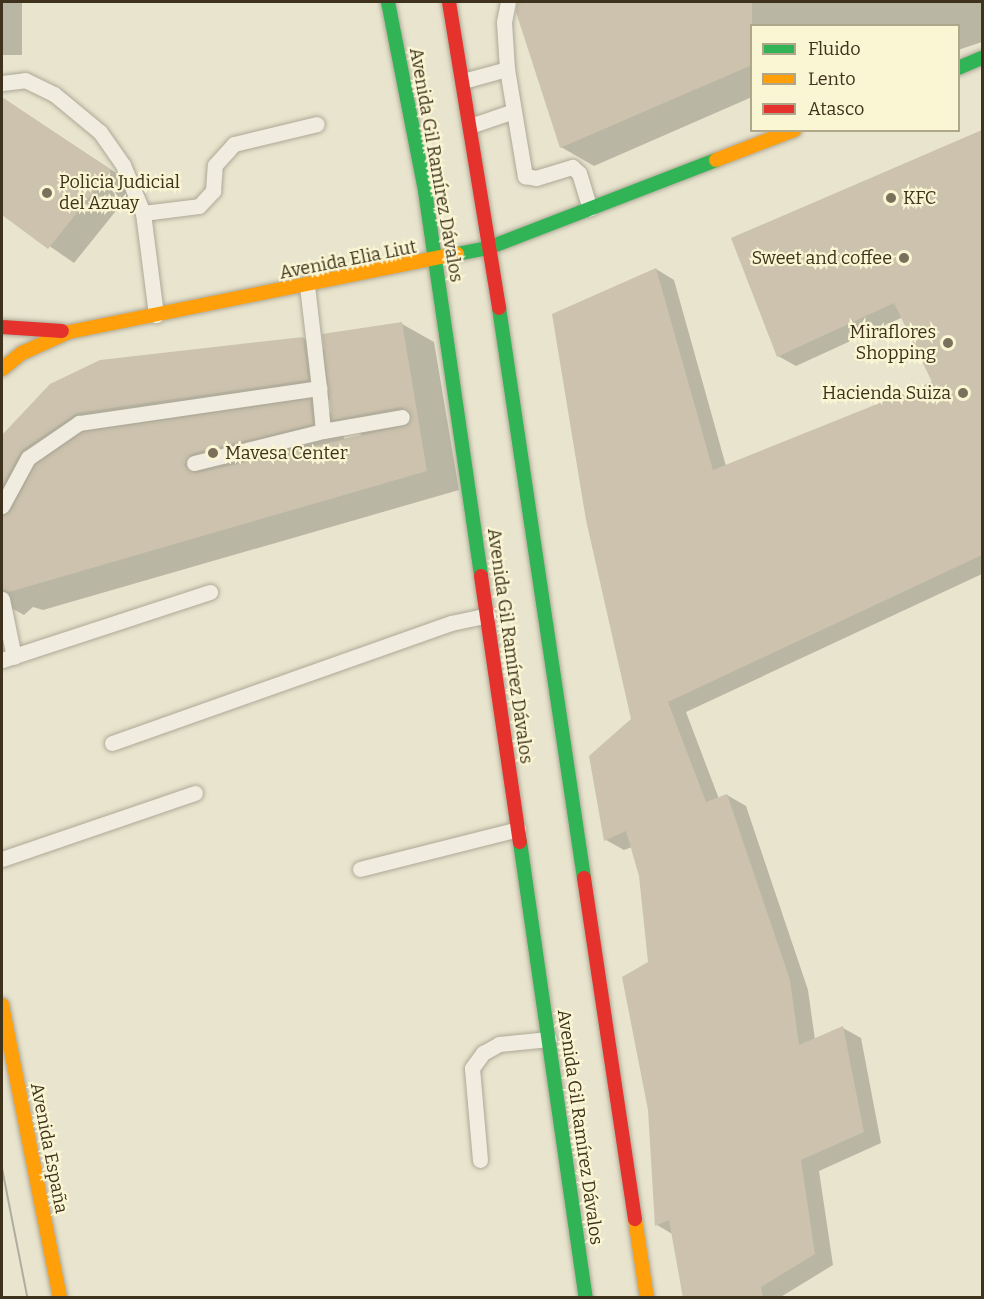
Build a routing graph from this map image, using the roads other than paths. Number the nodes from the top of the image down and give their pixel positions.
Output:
1 (388, 2) edge
2 (449, 2) edge
3 (508, 2) edge
4 (982, 58) edge
5 (960, 67) edge
6 (507, 69) junction
7 (463, 81) junction
8 (2, 83) edge
9 (514, 111) junction
10 (316, 124) dead end
11 (470, 126) junction
12 (789, 132) edge
13 (590, 208) junction
14 (143, 213) junction
15 (488, 248) junction
16 (434, 261) junction
17 (307, 286) junction
18 (156, 315) junction
19 (2, 327) edge
20 (69, 332) junction
21 (2, 369) edge
22 (319, 388) junction
23 (402, 417) dead end
24 (323, 431) junction
25 (194, 463) dead end
26 (2, 506) edge
27 (210, 592) dead end
28 (2, 599) edge
29 (488, 615) junction
30 (8, 659) edge
31 (112, 743) dead end
32 (195, 793) dead end
33 (518, 828) junction
34 (2, 859) edge
35 (360, 869) dead end
36 (2, 1005) edge
37 (549, 1039) junction
38 (480, 1160) dead end
39 (60, 1298) edge
40 (586, 1298) edge
41 (647, 1298) edge

1 - 16 main road, Avenida Gil Ramírez Dávalos
2 - 7 main road, Avenida Gil Ramírez Dávalos
3 - 6 lane
4 - 5 main road
6 - 7 lane
6 - 9 lane
7 - 11 main road, Avenida Gil Ramírez Dávalos
8 - 14 lane
9 - 11 lane
9 - 13 lane
10 - 14 lane
11 - 15 main road, Avenida Gil Ramírez Dávalos
12 - 13 main road, Avenida Elia Liut
13 - 15 main road, Avenida Elia Liut
14 - 18 lane
15 - 16 main road, Avenida Elia Liut
15 - 41 main road, Avenida Gil Ramírez Dávalos
16 - 17 main road, Avenida Elia Liut
16 - 29 main road, Avenida Gil Ramírez Dávalos
17 - 18 main road, Avenida Elia Liut
17 - 22 lane
18 - 20 main road, Avenida Elia Liut
19 - 20 main road, Avenida Elia Liut
20 - 21 main road, Avenida Elia Liut
22 - 24 lane
22 - 26 lane
23 - 24 lane
24 - 25 lane
27 - 30 lane
28 - 30 lane
29 - 31 lane
29 - 33 main road, Avenida Gil Ramírez Dávalos
32 - 34 lane
33 - 35 lane
33 - 37 main road, Avenida Gil Ramírez Dávalos
36 - 39 main road, Avenida España
37 - 38 lane
37 - 40 main road, Avenida Gil Ramírez Dávalos

